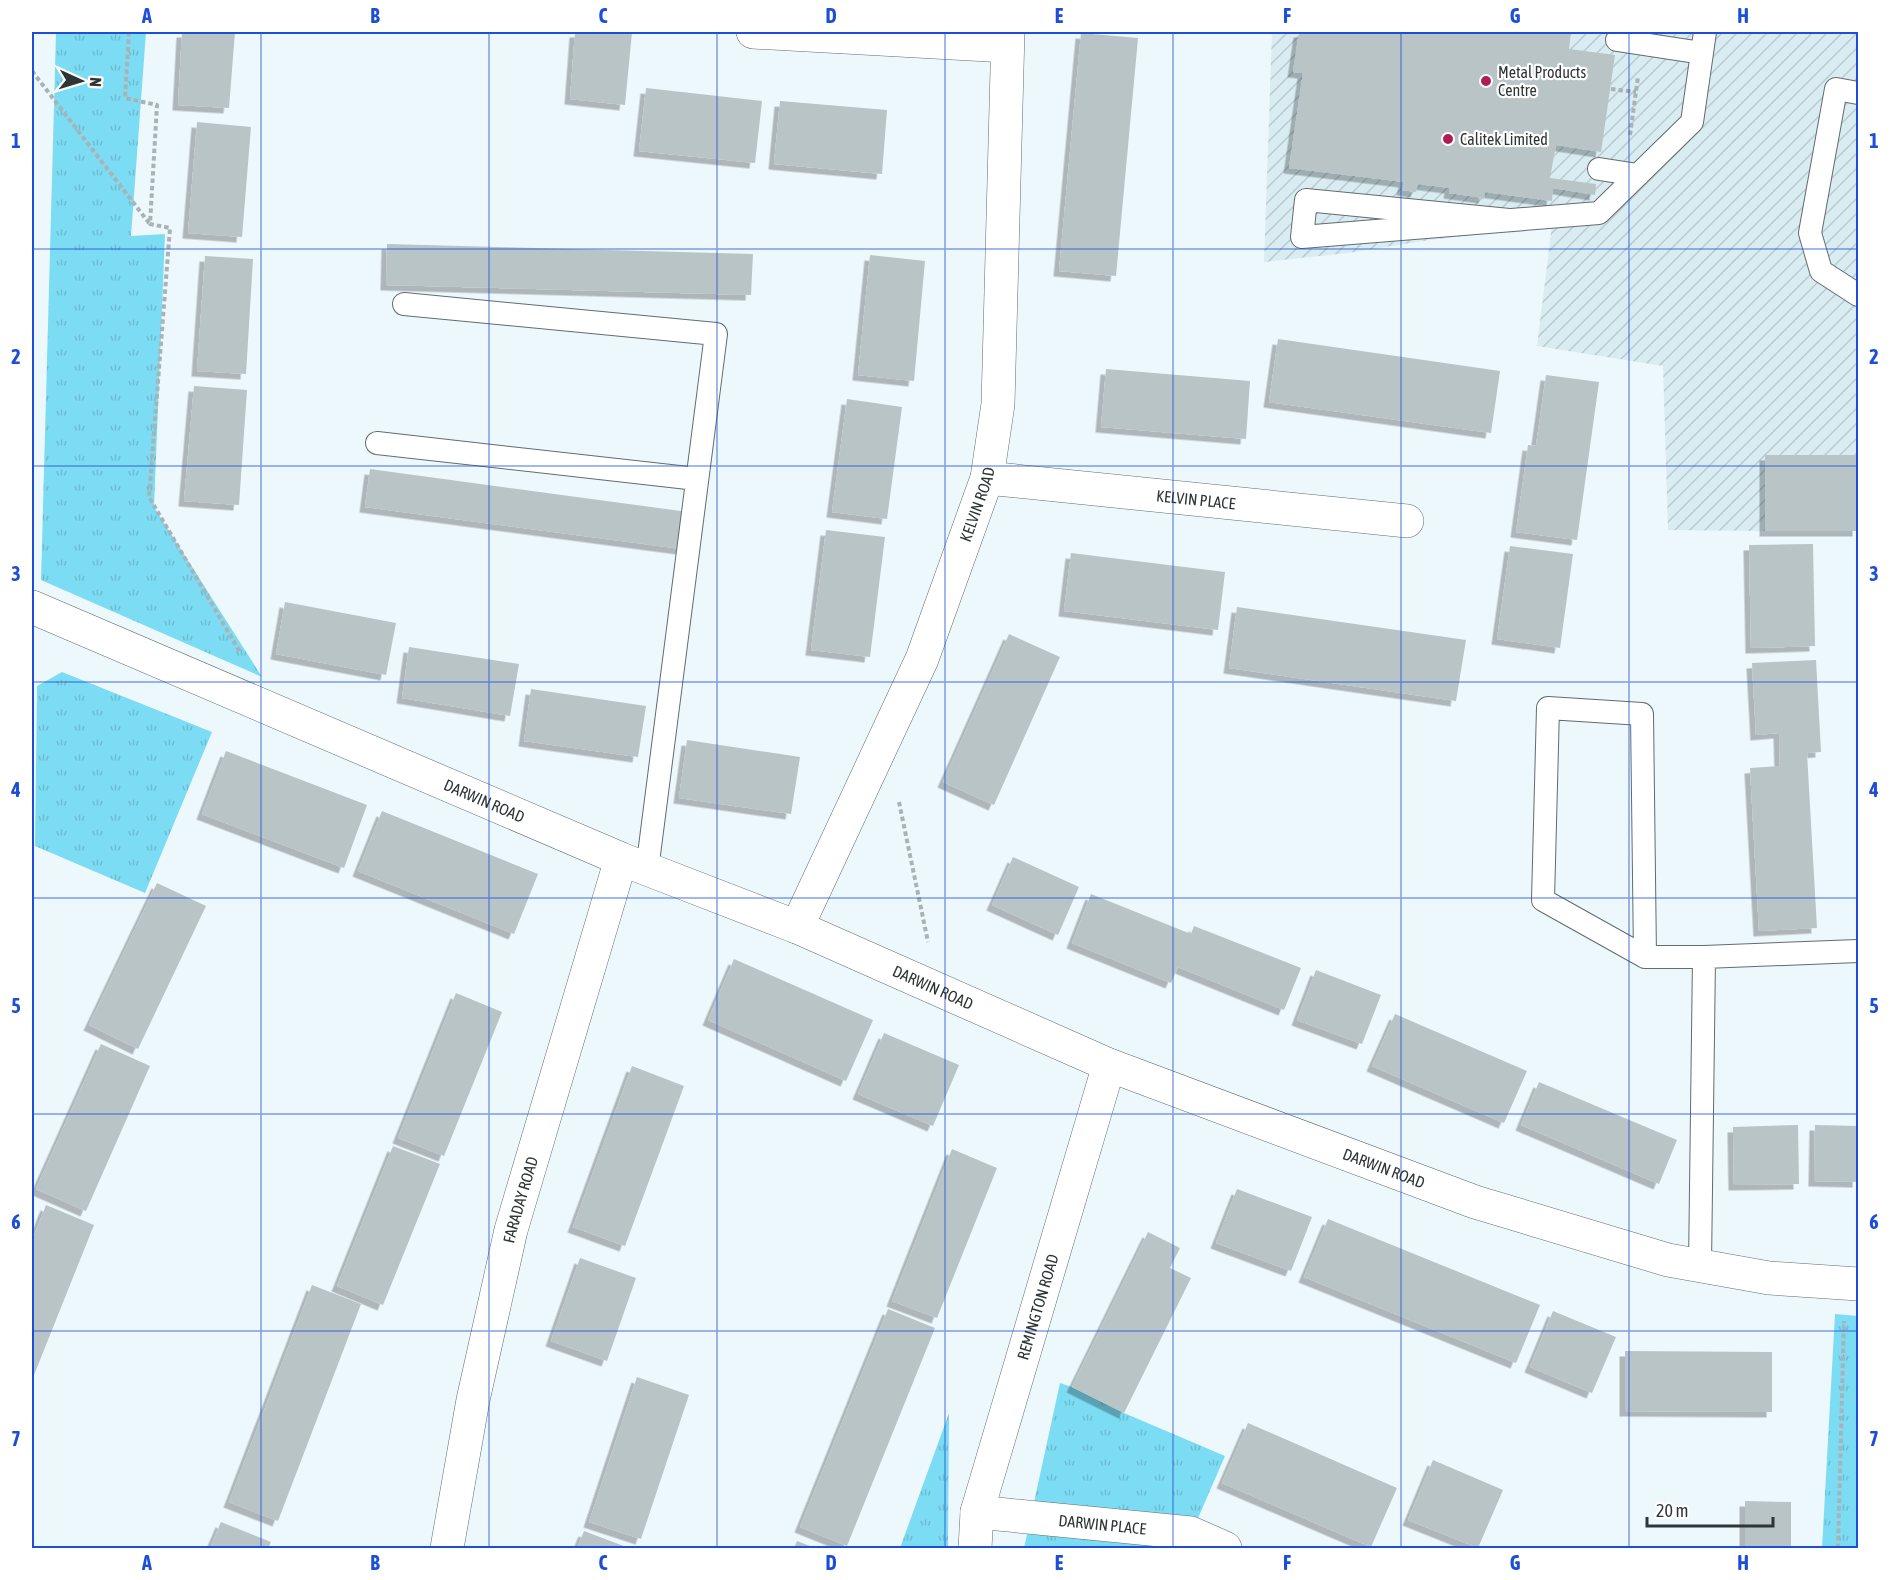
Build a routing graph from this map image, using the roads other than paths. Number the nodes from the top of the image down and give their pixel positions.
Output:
1 (753, 32) edge
2 (1007, 39) edge
3 (1617, 40) dead end
4 (1704, 42) edge
5 (1858, 93) edge
6 (1599, 169) dead end
7 (1631, 174) junction
8 (1509, 220) junction
9 (1858, 295) edge
10 (404, 304) dead end
11 (377, 443) dead end
12 (987, 477) junction
13 (697, 479) junction
14 (1407, 521) dead end
15 (32, 608) edge
16 (634, 865) junction
17 (797, 927) junction
18 (1858, 951) edge
19 (1645, 957) junction
20 (1704, 957) junction
21 (1109, 1065) junction
22 (1700, 1266) junction
23 (1852, 1284) edge
24 (977, 1512) junction
25 (447, 1548) edge
26 (975, 1548) edge
27 (1225, 1548) edge

1 - 2 street, KELVIN ROAD
2 - 12 street, KELVIN ROAD
3 - 4 lane
4 - 7 lane
5 - 9 lane
6 - 7 lane
7 - 8 lane
8 - 8 lane
10 - 13 lane
11 - 13 lane
12 - 14 street, KELVIN PLACE
12 - 17 street, KELVIN ROAD
13 - 16 lane
15 - 16 street, DARWIN ROAD
16 - 17 street, DARWIN ROAD
16 - 25 street, FARADAY ROAD
17 - 21 street, DARWIN ROAD
18 - 20 lane
19 - 19 lane
19 - 20 lane
20 - 22 lane
21 - 22 street, DARWIN ROAD
21 - 24 street, REMINGTON ROAD
22 - 23 street, DARWIN ROAD
24 - 26 street, REMINGTON ROAD
24 - 27 street, DARWIN PLACE

